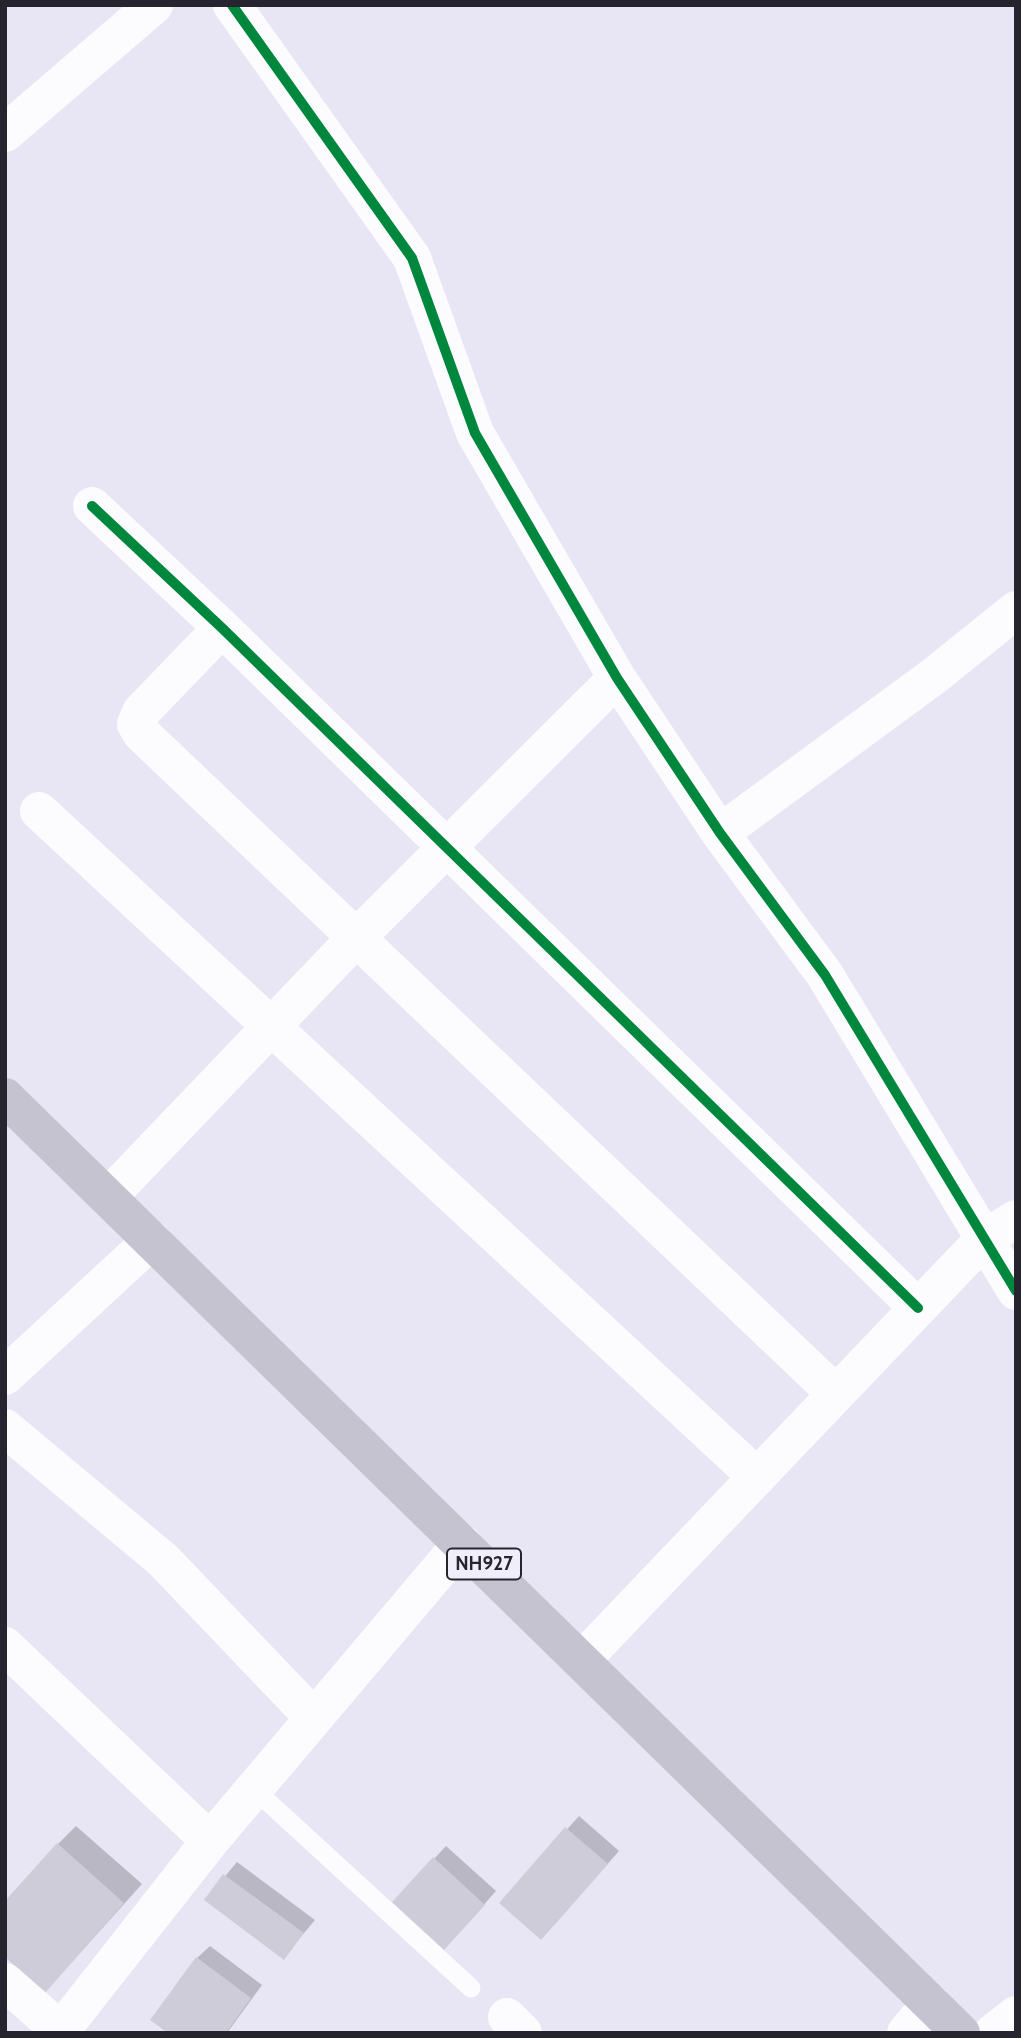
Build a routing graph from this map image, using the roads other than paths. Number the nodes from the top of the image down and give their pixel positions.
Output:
1 (154, 5) edge
2 (232, 5) edge
3 (5, 133) edge
4 (92, 506) dead end
5 (1016, 610) edge
6 (222, 628) junction
7 (617, 678) junction
8 (39, 811) dead end
9 (719, 833) junction
10 (447, 849) junction
11 (356, 938) junction
12 (272, 1026) junction
13 (5, 1097) edge
14 (108, 1197) junction
15 (1000, 1228) edge
16 (152, 1240) junction
17 (1016, 1291) edge
18 (918, 1308) junction
19 (5, 1376) edge
20 (836, 1394) junction
21 (5, 1429) edge
22 (757, 1477) junction
23 (461, 1543) junction
24 (5, 1646) edge
25 (582, 1660) junction
26 (314, 1718) junction
27 (254, 1788) junction
28 (210, 1841) junction
29 (5, 1982) edge
30 (471, 1988) dead end
31 (931, 2003) junction
32 (1016, 2015) edge
33 (60, 2032) edge
34 (906, 2033) edge
35 (961, 2033) edge
36 (993, 2033) edge

1 - 3 street
2 - 7 street
4 - 6 street
5 - 9 street
6 - 10 street
6 - 11 street
7 - 9 street
7 - 10 street
8 - 12 street
9 - 15 street
10 - 11 street
10 - 18 street
11 - 12 street
11 - 20 street
12 - 14 street
12 - 22 street
13 - 14 highway, NH927
14 - 16 highway, NH927
15 - 17 street
15 - 18 street
16 - 19 street
16 - 23 highway, NH927
18 - 20 street
20 - 22 street
21 - 26 street
22 - 25 street
23 - 25 highway, NH927
23 - 26 street
24 - 28 street
25 - 31 highway, NH927
26 - 27 street
27 - 28 street
27 - 30 lane
28 - 33 street
29 - 33 street
31 - 34 street
31 - 35 highway, NH927
32 - 36 street

